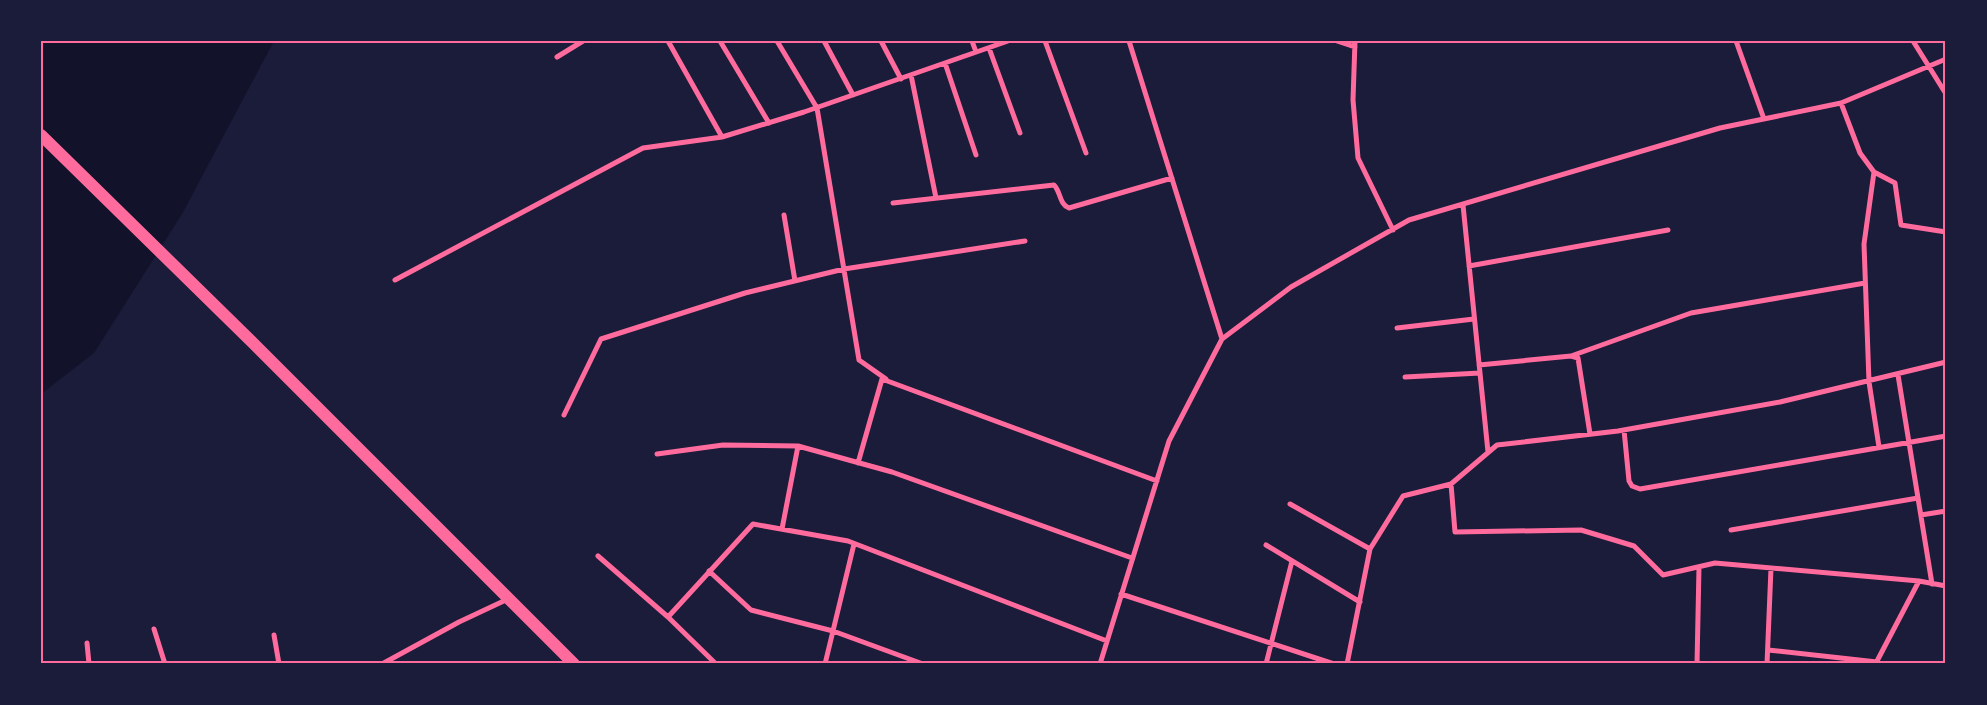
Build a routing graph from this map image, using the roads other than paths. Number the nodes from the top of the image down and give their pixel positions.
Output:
1 (583, 41) edge
2 (668, 41) edge
3 (720, 41) edge
4 (777, 41) edge
5 (824, 41) edge
6 (881, 41) edge
7 (972, 41) edge
8 (1008, 41) edge
9 (1045, 41) edge
10 (1128, 41) edge
11 (1337, 41) edge
12 (1736, 41) edge
13 (1913, 41) edge
14 (1355, 44) edge
15 (989, 48) junction
16 (976, 52) junction
17 (557, 57) dead end
18 (1946, 59) edge
19 (945, 63) junction
20 (1929, 67) junction
21 (911, 75) junction
22 (901, 79) junction
23 (1946, 94) edge
24 (853, 95) junction
25 (1841, 102) junction
26 (818, 108) junction
27 (1764, 118) junction
28 (769, 123) junction
29 (1020, 132) dead end
30 (41, 135) edge
31 (722, 138) junction
32 (1086, 154) dead end
33 (976, 155) dead end
34 (1874, 172) junction
35 (1172, 178) junction
36 (936, 198) junction
37 (893, 203) dead end
38 (1463, 205) junction
39 (784, 215) dead end
40 (1393, 230) junction
41 (1668, 230) dead end
42 (1946, 232) edge
43 (1025, 241) dead end
44 (1469, 266) junction
45 (844, 269) junction
46 (395, 280) dead end
47 (795, 281) junction
48 (1865, 283) junction
49 (1474, 319) junction
50 (1397, 328) dead end
51 (1222, 339) junction
52 (1571, 356) junction
53 (1946, 362) edge
54 (1479, 365) junction
55 (1480, 373) junction
56 (1898, 375) junction
57 (1405, 377) dead end
58 (888, 381) junction
59 (1868, 382) junction
60 (564, 415) dead end
61 (1624, 430) junction
62 (1590, 434) junction
63 (1946, 436) edge
64 (1908, 442) junction
65 (798, 446) junction
66 (1879, 447) junction
67 (1488, 452) junction
68 (657, 454) dead end
69 (858, 463) junction
70 (1157, 481) junction
71 (1451, 484) junction
72 (1918, 498) junction
73 (1290, 504) dead end
74 (1946, 511) edge
75 (1920, 515) junction
76 (782, 529) junction
77 (1731, 530) dead end
78 (854, 544) junction
79 (1266, 546) dead end
80 (1370, 549) junction
81 (598, 556) dead end
82 (1132, 558) junction
83 (1292, 561) junction
84 (1699, 567) junction
85 (1771, 568) junction
86 (709, 572) junction
87 (1919, 581) junction
88 (1932, 584) junction
89 (1946, 586) edge
90 (1121, 594) junction
91 (509, 599) junction
92 (1360, 602) junction
93 (668, 617) junction
94 (154, 629) dead end
95 (833, 631) junction
96 (274, 635) dead end
97 (1107, 641) junction
98 (87, 643) dead end
99 (1271, 643) junction
100 (1768, 650) junction
101 (1876, 663) edge
102 (89, 664) edge
103 (165, 664) edge
104 (279, 664) edge
105 (382, 664) edge
106 (574, 664) edge
107 (716, 664) edge
108 (825, 664) edge
109 (922, 664) edge
110 (1100, 664) edge
111 (1266, 664) edge
112 (1334, 664) edge
113 (1347, 664) edge
114 (1697, 664) edge
115 (1767, 664) edge

1 - 17 street
2 - 31 street
3 - 28 street
4 - 26 street
5 - 24 street
6 - 22 street
7 - 16 street
8 - 15 street
9 - 32 street
10 - 35 street
11 - 14 street
12 - 27 street
13 - 20 street
14 - 40 street
15 - 16 street
15 - 29 street
16 - 19 street
18 - 20 street
19 - 21 street
19 - 33 street
20 - 23 street
20 - 25 street
21 - 22 street
21 - 36 street
22 - 24 street
24 - 26 street
25 - 27 street
25 - 34 street
26 - 28 street
26 - 45 street
27 - 38 street
28 - 31 street
30 - 91 main road
31 - 46 street
34 - 42 street
34 - 48 street
35 - 36 street
35 - 51 street
36 - 37 street
38 - 40 street
38 - 44 street
39 - 47 street
40 - 51 street
41 - 44 street
43 - 45 street
44 - 49 street
45 - 47 street
45 - 58 street
47 - 60 street
48 - 52 street
48 - 59 street
49 - 50 street
49 - 54 street
51 - 70 street
52 - 54 street
52 - 62 street
53 - 56 street
54 - 55 street
55 - 57 street
55 - 67 street
56 - 59 street
56 - 64 street
58 - 69 street
58 - 70 street
59 - 61 street
59 - 66 street
61 - 62 street
61 - 66 street
62 - 67 street
63 - 64 street
64 - 66 street
64 - 72 street
65 - 68 street
65 - 69 street
65 - 76 street
67 - 71 street
69 - 82 street
70 - 82 street
71 - 80 street
71 - 84 street
72 - 75 street
72 - 77 street
73 - 80 street
74 - 75 street
75 - 88 street
76 - 78 street
76 - 86 street
78 - 95 street
78 - 97 street
79 - 83 street
80 - 92 street
81 - 93 street
82 - 90 street
83 - 92 street
83 - 99 street
84 - 85 street
84 - 114 street
85 - 87 street
85 - 100 street
86 - 93 street
86 - 95 street
87 - 88 street
87 - 101 street
88 - 89 street
90 - 97 street
90 - 99 street
91 - 105 street
91 - 106 main road
92 - 113 street
93 - 107 street
94 - 103 street
95 - 108 street
95 - 109 street
96 - 104 street
97 - 110 street
98 - 102 street
99 - 111 street
99 - 112 street
100 - 101 street
100 - 115 street

